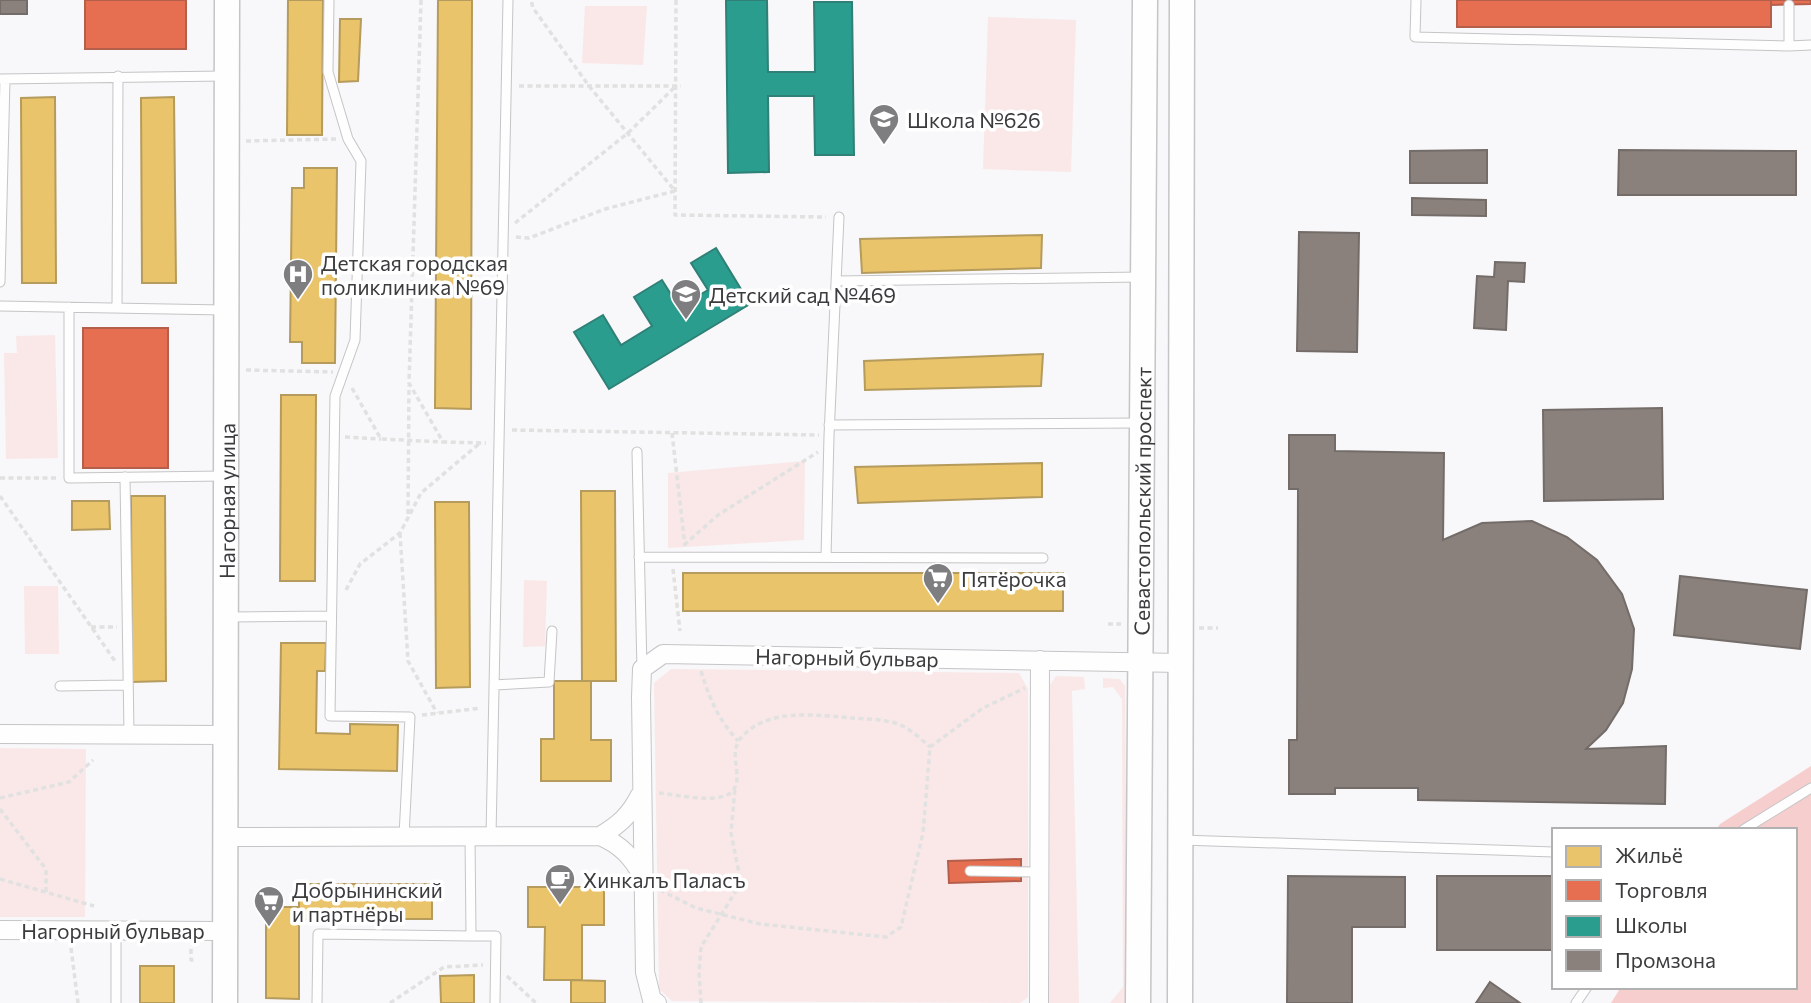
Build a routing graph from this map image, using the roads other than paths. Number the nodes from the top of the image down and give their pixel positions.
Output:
1 (227, 0) edge
2 (329, 0) edge
3 (508, 0) edge
4 (1145, 0) edge
5 (1182, 0) edge
6 (1416, 0) edge
7 (1789, 5) dead end
8 (1811, 45) edge
9 (1789, 46) junction
10 (118, 76) junction
11 (226, 76) junction
12 (3, 79) edge
13 (839, 217) road end
14 (1143, 277) junction
15 (836, 281) junction
16 (0, 282) edge
17 (0, 306) edge
18 (69, 307) junction
19 (117, 308) junction
20 (226, 310) junction
21 (1142, 423) junction
22 (829, 435) junction
23 (637, 452) dead end
24 (226, 476) junction
25 (125, 477) junction
26 (639, 556) junction
27 (826, 557) junction
28 (1043, 558) dead end
29 (331, 616) junction
30 (225, 617) junction
31 (552, 631) dead end
32 (1040, 660) junction
33 (1140, 662) junction
34 (1181, 663) junction
35 (642, 669) junction
36 (128, 682) junction
37 (494, 685) junction
38 (60, 686) dead end
39 (0, 734) edge
40 (129, 734) junction
41 (225, 735) junction
42 (1811, 788) edge
43 (647, 793) junction
44 (1746, 828) edge
45 (404, 836) junction
46 (470, 836) junction
47 (491, 836) junction
48 (600, 836) junction
49 (225, 837) junction
50 (1181, 840) junction
51 (1552, 852) edge
52 (970, 871) dead end
53 (1039, 872) junction
54 (649, 883) junction
55 (0, 930) edge
56 (116, 930) junction
57 (225, 931) junction
58 (471, 936) junction
59 (654, 1002) edge
60 (116, 1003) edge
61 (225, 1003) edge
62 (317, 1003) edge
63 (495, 1003) edge
64 (1039, 1003) edge
65 (1138, 1003) edge
66 (1180, 1003) edge

1 - 11 main road, Нагорная улица
2 - 29 lane
3 - 37 lane
4 - 14 main road, Севастопольский проспект
5 - 34 main road, Севастопольский проспект
6 - 9 lane
7 - 9 lane
8 - 9 lane
10 - 11 lane
10 - 12 lane
10 - 19 lane
11 - 20 main road, Нагорная улица
12 - 16 lane
13 - 15 lane
14 - 15 lane
14 - 21 main road, Севастопольский проспект
15 - 22 lane
17 - 18 lane
18 - 19 lane
18 - 25 lane
19 - 20 lane
20 - 24 main road, Нагорная улица
21 - 22 lane
21 - 33 main road, Севастопольский проспект
22 - 27 lane
23 - 26 lane
24 - 25 lane
24 - 30 main road, Нагорная улица
25 - 36 lane
26 - 27 lane
26 - 35 lane
27 - 28 lane
29 - 30 lane
29 - 45 lane
30 - 41 main road, Нагорная улица
31 - 37 lane
32 - 33 street, Нагорный бульвар
32 - 35 street, Нагорный бульвар
32 - 53 street
33 - 34 street, Нагорный бульвар
33 - 65 main road, Севастопольский проспект
34 - 50 main road, Севастопольский проспект
35 - 43 street
36 - 38 lane
36 - 40 lane
37 - 47 lane
39 - 40 street
40 - 41 street
41 - 49 main road, Нагорная улица
42 - 44 lane
43 - 48 street
43 - 54 street
45 - 46 street
45 - 49 street
46 - 47 street
46 - 58 lane
47 - 48 street
48 - 54 street
49 - 57 main road, Нагорная улица
50 - 51 lane
50 - 66 main road, Севастопольский проспект
52 - 53 lane
53 - 64 street
54 - 59 street
55 - 56 street, Нагорный бульвар
56 - 57 street, Нагорный бульвар
56 - 60 lane
57 - 61 main road, Нагорная улица
58 - 62 lane
58 - 63 lane

